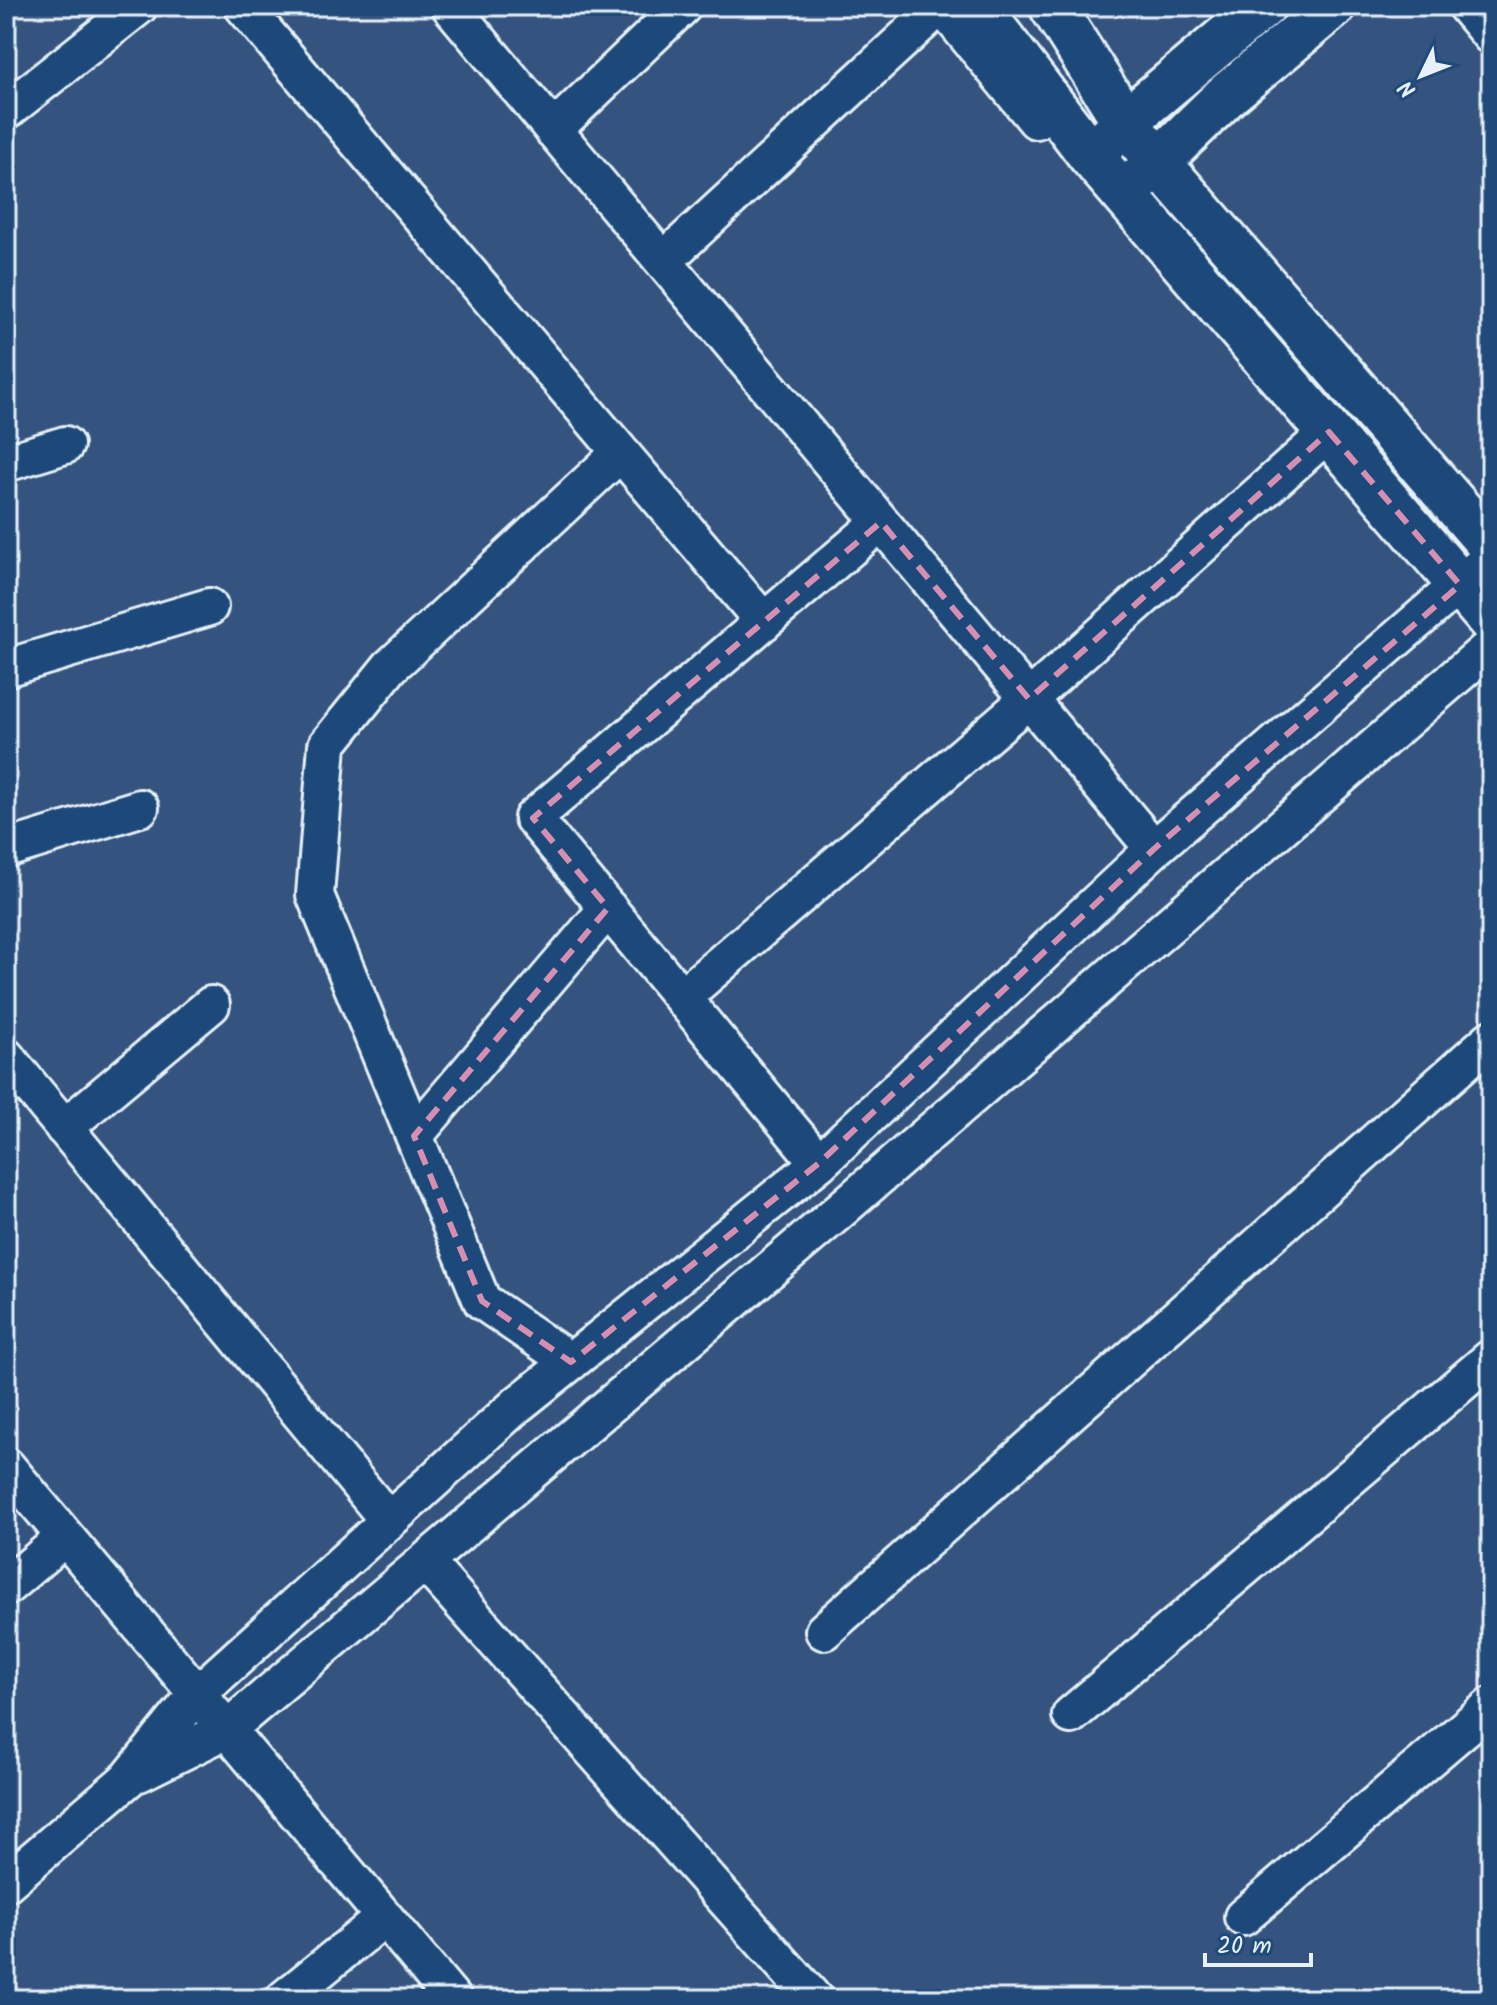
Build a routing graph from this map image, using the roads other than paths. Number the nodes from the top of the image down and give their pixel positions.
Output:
1 (139, 6) edge
2 (243, 6) edge
3 (450, 6) edge
4 (683, 6) edge
5 (941, 6) edge
6 (977, 6) edge
7 (1052, 6) edge
8 (1263, 6) edge
9 (1333, 6) edge
10 (1466, 6) edge
11 (1491, 36) edge
12 (6, 111) edge
13 (1036, 120) dead end
14 (1125, 122) junction
15 (553, 130) junction
16 (1091, 156) junction
17 (1157, 161) junction
18 (1125, 194) junction
19 (663, 261) junction
20 (1329, 432) junction
21 (65, 445) dead end
22 (620, 453) junction
23 (6, 463) edge
24 (881, 522) junction
25 (1491, 546) edge
26 (1476, 571) edge
27 (209, 607) dead end
28 (1491, 621) edge
29 (764, 622) junction
30 (1491, 646) edge
31 (6, 668) edge
32 (1029, 699) junction
33 (140, 808) dead end
34 (6, 849) edge
35 (1154, 849) junction
36 (608, 908) junction
37 (682, 997) junction
38 (211, 1005) dead end
39 (1491, 1039) edge
40 (6, 1057) edge
41 (64, 1128) junction
42 (414, 1136) junction
43 (819, 1163) junction
44 (1491, 1358) edge
45 (571, 1362) junction
46 (6, 1466) edge
47 (389, 1521) junction
48 (65, 1537) junction
49 (425, 1562) junction
50 (6, 1587) edge
51 (824, 1631) dead end
52 (196, 1695) junction
53 (1491, 1706) edge
54 (1071, 1715) dead end
55 (226, 1730) junction
56 (129, 1778) junction
57 (6, 1883) edge
58 (1243, 1917) dead end
59 (384, 1918) junction
60 (284, 1999) edge
61 (453, 1999) edge
62 (814, 1999) edge

1 - 12 street
2 - 22 street
3 - 15 street
4 - 15 street
5 - 13 street
5 - 19 street
6 - 16 street
7 - 14 street
8 - 14 street
9 - 17 street
10 - 11 street
14 - 16 street
14 - 17 street
15 - 19 street
16 - 18 street
17 - 18 street
17 - 25 street
18 - 20 street
19 - 24 street
20 - 26 street
20 - 32 street
21 - 23 street
22 - 29 street
22 - 42 street
24 - 29 street
24 - 32 street
26 - 28 street
26 - 35 street
27 - 31 street
29 - 36 street
30 - 49 street
32 - 35 street
32 - 37 street
33 - 34 street
35 - 43 street
36 - 37 street
36 - 42 street
37 - 43 street
38 - 41 street
39 - 51 street
40 - 41 street
41 - 47 street
42 - 45 street
43 - 45 street
44 - 54 street
45 - 47 street
46 - 48 street
47 - 52 street
48 - 50 street
48 - 52 street
49 - 55 street
49 - 62 street
52 - 55 street
52 - 56 street
53 - 58 street
55 - 56 street
55 - 59 street
56 - 57 street
59 - 60 street
59 - 61 street

